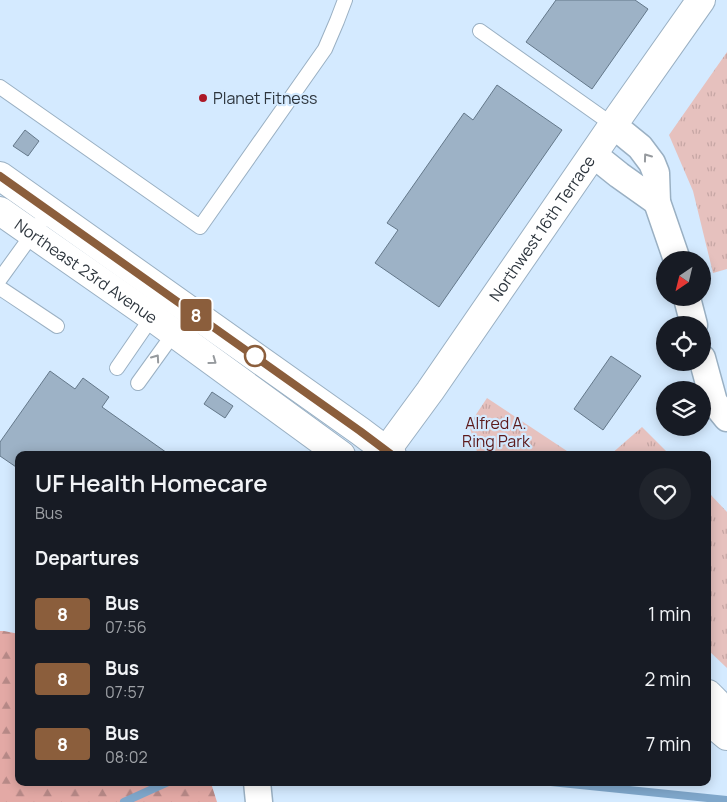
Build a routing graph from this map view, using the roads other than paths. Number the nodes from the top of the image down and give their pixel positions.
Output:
1 (345, 0) edge
2 (701, 0) edge
3 (480, 31) dead end
4 (0, 87) edge
5 (613, 125) junction
6 (594, 155) junction
7 (0, 176) edge
8 (657, 202) junction
9 (0, 211) edge
10 (49, 211) junction
11 (32, 234) junction
12 (674, 251) edge
13 (0, 280) edge
14 (0, 288) edge
15 (152, 318) junction
16 (57, 326) dead end
17 (174, 333) junction
18 (117, 368) dead end
19 (706, 371) edge
20 (138, 383) dead end
21 (727, 418) edge
22 (336, 451) edge
23 (383, 451) edge
24 (389, 451) edge
25 (711, 697) edge
26 (727, 712) edge
27 (711, 723) edge
28 (727, 736) edge
29 (257, 786) edge
30 (259, 802) edge

1 - 4 lane
2 - 5 street, Northwest 16th Terrace
3 - 5 lane
5 - 6 street, Northwest 16th Terrace
8 -> 5 street
6 - 8 street
6 - 24 street, Northwest 16th Terrace
7 - 10 street, Northeast 23rd Avenue
8 - 12 street
9 - 11 street, Northeast 23rd Avenue
10 - 11 lane
10 - 23 street, Northeast 23rd Avenue
11 - 13 lane
11 - 15 street, Northeast 23rd Avenue
14 - 16 lane
15 - 17 street, Northeast 23rd Avenue
15 - 18 lane
20 -> 17 lane
17 -> 22 street, Northeast 23rd Avenue
19 - 21 street
25 - 26 street
27 - 28 street
29 - 30 street

